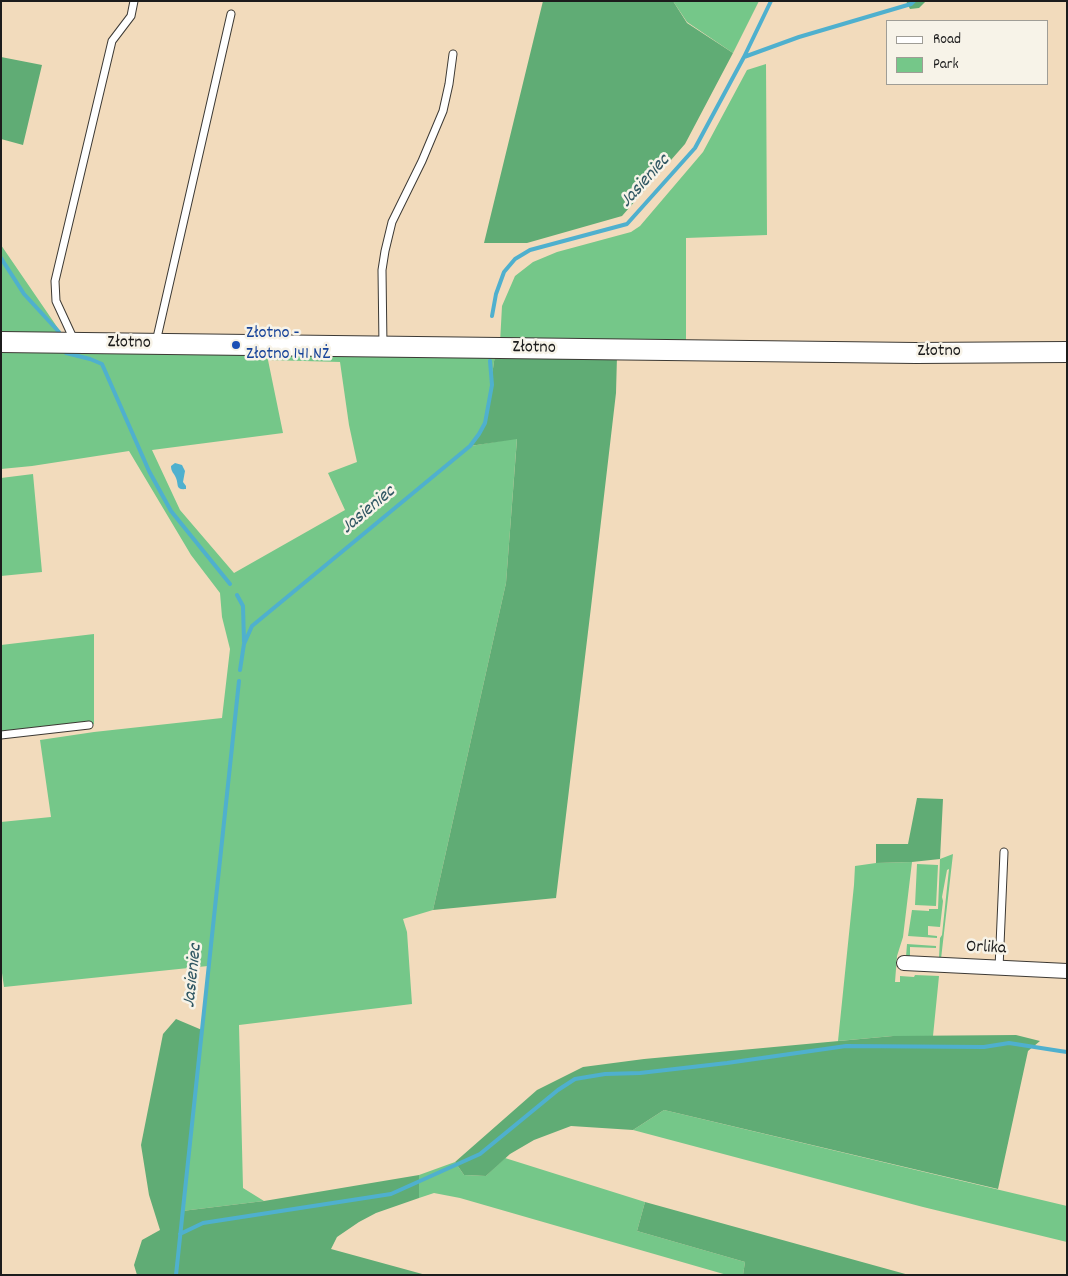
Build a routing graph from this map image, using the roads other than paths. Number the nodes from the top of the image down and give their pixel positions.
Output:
1 (134, 1) edge
2 (231, 14) dead end
3 (453, 54) dead end
4 (1, 342) edge
5 (75, 343) junction
6 (155, 344) junction
7 (384, 347) junction
8 (1067, 352) edge
9 (89, 725) dead end
10 (1, 735) edge
11 (1004, 852) dead end
12 (904, 963) dead end
13 (999, 968) junction
14 (1067, 971) edge

1 - 5 lane
2 - 6 lane
3 - 7 lane
4 - 5 street, Złotno
5 - 6 street, Złotno
6 - 7 street, Złotno
7 - 8 street, Złotno
9 - 10 lane
11 - 13 lane
12 - 13 street, Orlika
13 - 14 street, Orlika

